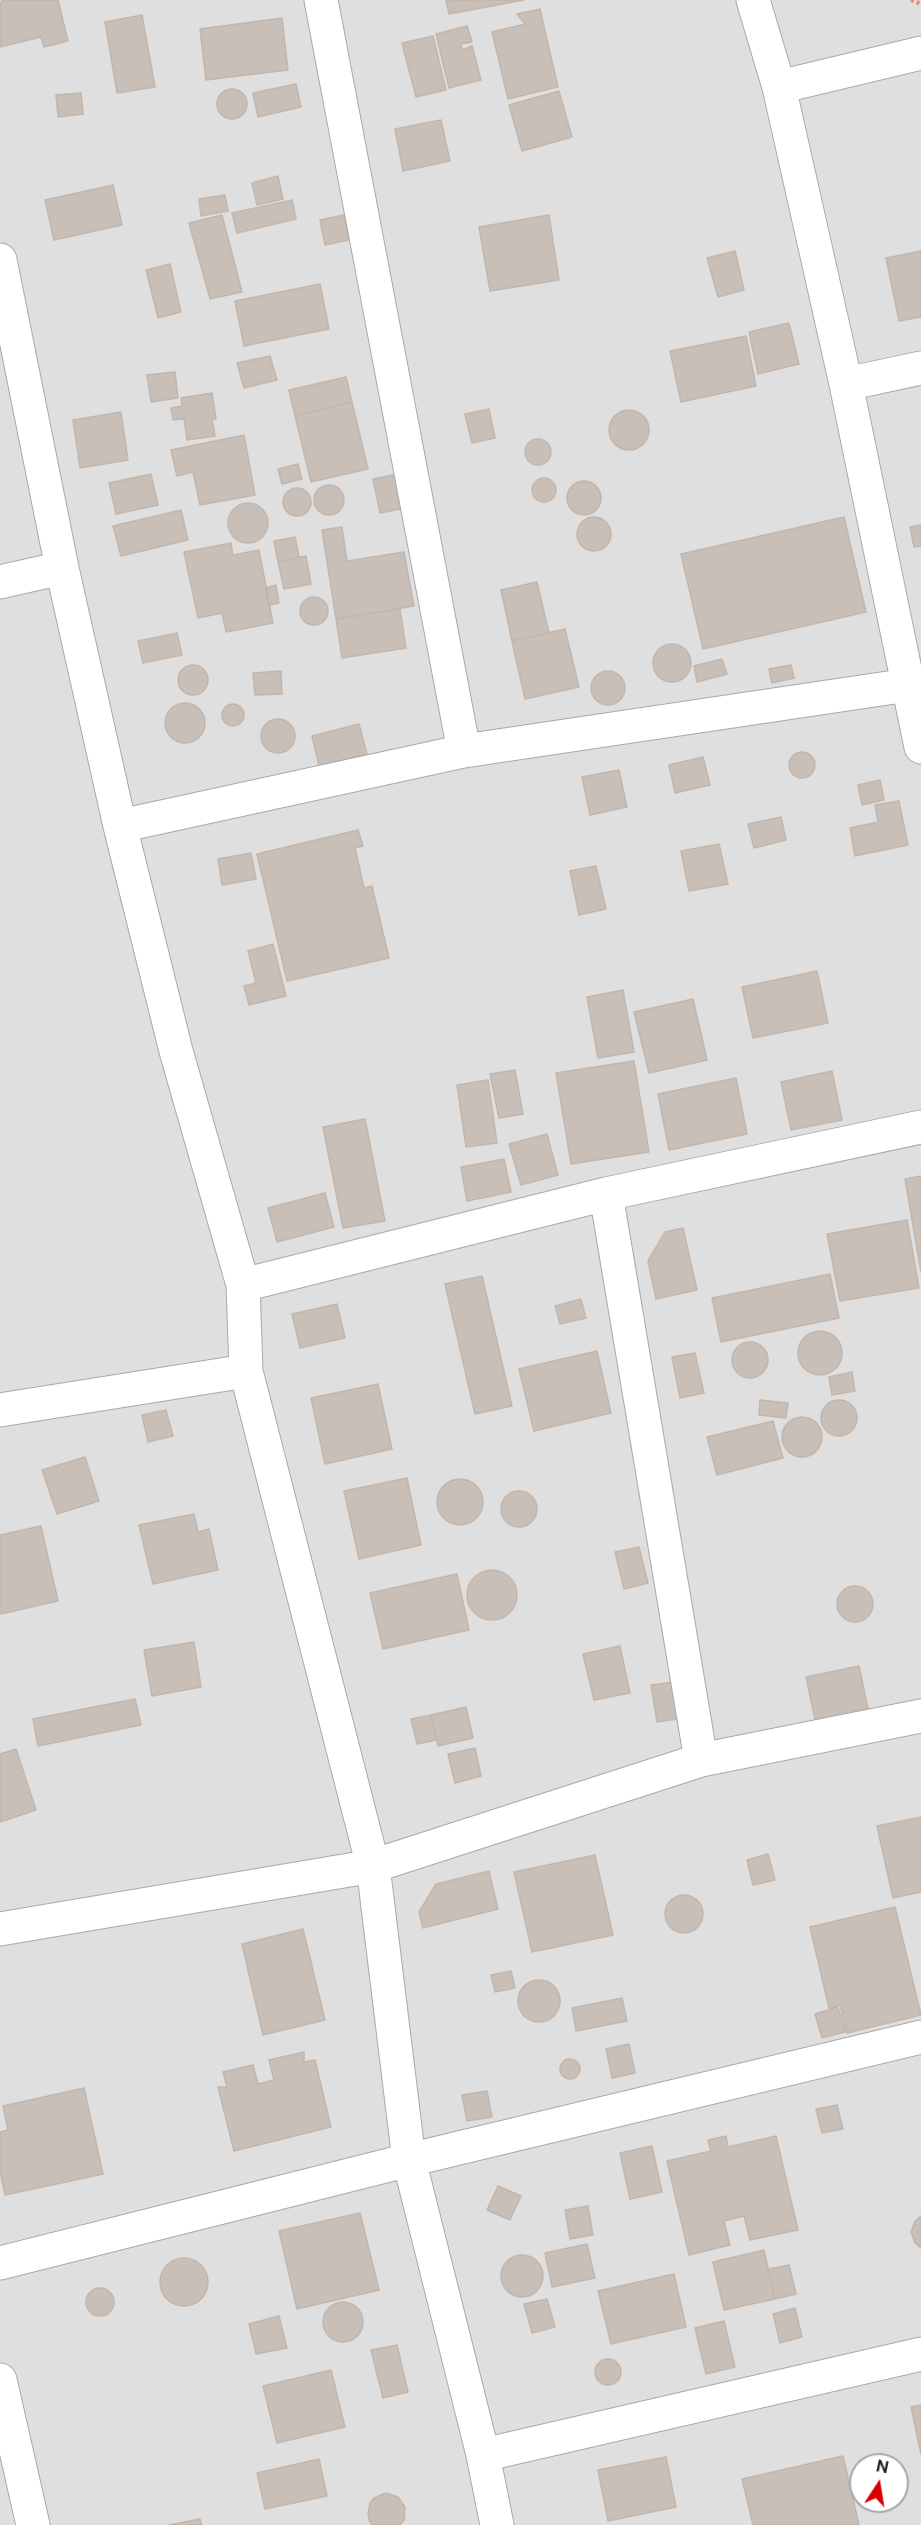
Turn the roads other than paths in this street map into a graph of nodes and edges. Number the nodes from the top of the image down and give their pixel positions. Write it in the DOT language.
graph roads {
  1 [pos="321,0"];
  2 [pos="753,0"];
  3 [pos="921,53"];
  4 [pos="778,87"];
  5 [pos="2,276"];
  6 [pos="921,368"];
  7 [pos="846,384"];
  8 [pos="62,568"];
  9 [pos="0,582"];
  10 [pos="908,686"];
  11 [pos="921,747"];
  12 [pos="464,751"];
  13 [pos="120,826"];
  14 [pos="921,1127"];
  15 [pos="606,1194"];
  16 [pos="243,1285"];
  17 [pos="246,1371"];
  18 [pos="0,1410"];
  19 [pos="921,1716"];
  20 [pos="701,1760"];
  21 [pos="372,1866"];
  22 [pos="0,1929"];
  23 [pos="921,2037"];
  24 [pos="409,2160"];
  25 [pos="0,2263"];
  26 [pos="921,2354"];
  27 [pos="0,2380"];
  28 [pos="483,2455"];
  29 [pos="33,2525"];
  30 [pos="497,2525"];
  1 -- 12 [label="street"];
  2 -- 4 [label="street"];
  3 -- 4 [label="street"];
  4 -- 7 [label="street"];
  5 -- 8 [label="street"];
  6 -- 7 [label="street"];
  7 -- 10 [label="street"];
  8 -- 9 [label="street"];
  8 -- 13 [label="street"];
  10 -- 11 [label="street"];
  10 -- 12 [label="street"];
  12 -- 13 [label="street"];
  13 -- 16 [label="street"];
  14 -- 15 [label="street"];
  15 -- 16 [label="street"];
  15 -- 20 [label="street"];
  16 -- 17 [label="street"];
  17 -- 18 [label="street"];
  17 -- 21 [label="street"];
  19 -- 20 [label="street"];
  20 -- 21 [label="street"];
  21 -- 22 [label="street"];
  21 -- 24 [label="street"];
  23 -- 24 [label="street"];
  24 -- 25 [label="street"];
  24 -- 28 [label="street"];
  26 -- 28 [label="street"];
  27 -- 29 [label="street"];
  28 -- 30 [label="street"];
}
